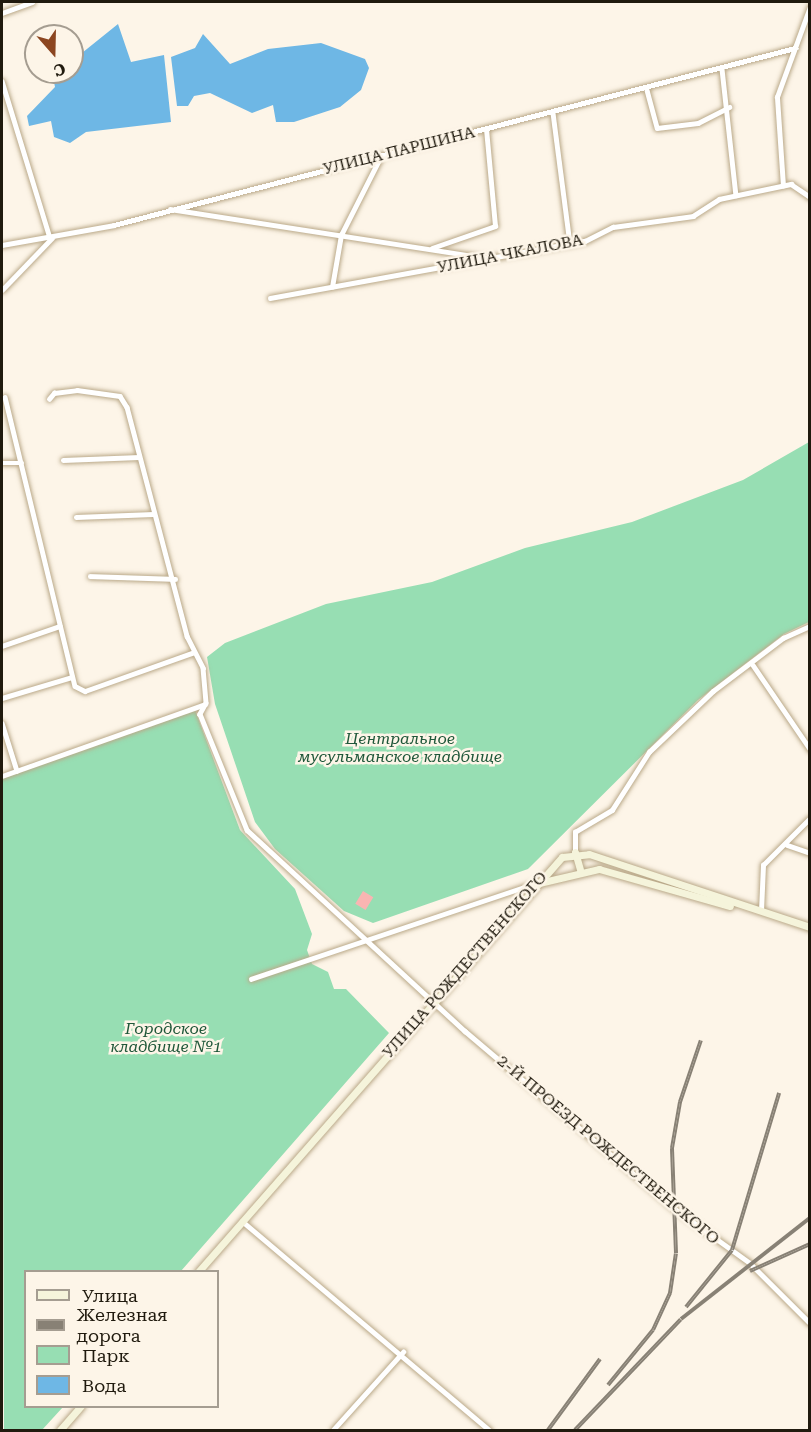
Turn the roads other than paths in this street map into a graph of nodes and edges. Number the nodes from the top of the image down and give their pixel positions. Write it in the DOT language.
graph roads {
  1 [pos="32,2"];
  2 [pos="810,7"];
  3 [pos="2,12"];
  4 [pos="810,26"];
  5 [pos="803,28"];
  6 [pos="795,48"];
  7 [pos="722,69"];
  8 [pos="2,81"];
  9 [pos="647,90"];
  10 [pos="729,107"];
  11 [pos="553,113"];
  12 [pos="486,129"];
  13 [pos="380,158"];
  14 [pos="783,186"];
  15 [pos="736,195"];
  16 [pos="810,196"];
  17 [pos="168,209"];
  18 [pos="341,235"];
  19 [pos="51,238"];
  20 [pos="570,244"];
  21 [pos="2,245"];
  22 [pos="430,249"];
  23 [pos="491,259"];
  24 [pos="332,287"];
  25 [pos="2,290"];
  26 [pos="270,298"];
  27 [pos="5,397"];
  28 [pos="49,399"];
  29 [pos="139,457"];
  30 [pos="63,460"];
  31 [pos="2,463"];
  32 [pos="22,463"];
  33 [pos="153,514"];
  34 [pos="76,517"];
  35 [pos="90,576"];
  36 [pos="175,579"];
  37 [pos="60,626"];
  38 [pos="810,626"];
  39 [pos="2,646"];
  40 [pos="192,653"];
  41 [pos="753,665"];
  42 [pos="72,677"];
  43 [pos="2,698"];
  44 [pos="206,703"];
  45 [pos="2,723"];
  46 [pos="810,749"];
  47 [pos="17,771"];
  48 [pos="2,776"];
  49 [pos="810,818"];
  50 [pos="787,845"];
  51 [pos="575,852"];
  52 [pos="810,853"];
  53 [pos="589,854"];
  54 [pos="584,869"];
  55 [pos="537,883"];
  56 [pos="762,912"];
  57 [pos="788,921"];
  58 [pos="810,927"];
  59 [pos="366,940"];
  60 [pos="251,979"];
  61 [pos="433,1001"];
  62 [pos="242,1221"];
  63 [pos="200,1270"];
  64 [pos="810,1323"];
  65 [pos="403,1352"];
  66 [pos="80,1408"];
  67 [pos="60,1431"];
  68 [pos="333,1431"];
  69 [pos="489,1431"];
  1 -- 3 [label="street"];
  2 -- 5 [label="street"];
  4 -- 5 [label="street"];
  5 -- 6 [label="street"];
  6 -- 7 [label="street, УЛИЦА ПАРШИНА"];
  6 -- 14 [label="street"];
  7 -- 9 [label="street, УЛИЦА ПАРШИНА"];
  7 -- 10 [label="street"];
  8 -- 19 [label="street"];
  9 -- 10 [label="street"];
  9 -- 11 [label="street, УЛИЦА ПАРШИНА"];
  10 -- 15 [label="street"];
  11 -- 12 [label="street, УЛИЦА ПАРШИНА"];
  11 -- 20 [label="street"];
  12 -- 13 [label="street, УЛИЦА ПАРШИНА"];
  12 -- 22 [label="street"];
  13 -- 17 [label="street, УЛИЦА ПАРШИНА"];
  13 -- 18 [label="street"];
  14 -- 15 [label="street, УЛИЦА ЧКАЛОВА"];
  14 -- 16 [label="street"];
  15 -- 20 [label="street, УЛИЦА ЧКАЛОВА"];
  17 -- 18 [label="street"];
  17 -- 19 [label="street, УЛИЦА ПАРШИНА"];
  18 -- 22 [label="street"];
  18 -- 24 [label="street"];
  19 -- 21 [label="street, УЛИЦА ПАРШИНА"];
  19 -- 25 [label="street"];
  20 -- 23 [label="street, УЛИЦА ЧКАЛОВА"];
  22 -- 23 [label="street"];
  23 -- 24 [label="street, УЛИЦА ЧКАЛОВА"];
  24 -- 26 [label="street, УЛИЦА ЧКАЛОВА"];
  27 -- 32 [label="street"];
  28 -- 29 [label="street"];
  29 -- 30 [label="street"];
  29 -- 33 [label="street"];
  31 -- 32 [label="street"];
  32 -- 37 [label="street"];
  33 -- 34 [label="street"];
  33 -- 36 [label="street"];
  35 -- 36 [label="street"];
  36 -- 40 [label="street"];
  37 -- 39 [label="street"];
  37 -- 42 [label="street"];
  38 -- 41 [label="street"];
  40 -- 42 [label="street"];
  40 -- 44 [label="street"];
  41 -- 46 [label="street"];
  41 -- 51 [label="street"];
  42 -- 43 [label="street"];
  44 -- 47 [label="street"];
  44 -- 59 [label="street, 2-Й ПРОЕЗД РОЖДЕСТВЕНСКОГО"];
  45 -- 47 [label="street"];
  47 -- 48 [label="street"];
  49 -- 50 [label="street"];
  50 -- 52 [label="street"];
  50 -- 56 [label="street"];
  51 -- 53 [label="main road"];
  51 -- 54 [label="main road"];
  51 -- 55 [label="main road, УЛИЦА РОЖДЕСТВЕНСКОГО"];
  53 -- 54 [label="main road"];
  53 -- 56 [label="main road"];
  54 -- 55 [label="main road"];
  54 -- 57 [label="main road"];
  55 -- 59 [label="street"];
  55 -- 61 [label="main road, УЛИЦА РОЖДЕСТВЕНСКОГО"];
  56 -- 57 [label="main road"];
  57 -- 58 [label="main road"];
  59 -- 60 [label="street"];
  59 -- 61 [label="street, 2-Й ПРОЕЗД РОЖДЕСТВЕНСКОГО"];
  61 -- 62 [label="main road, УЛИЦА РОЖДЕСТВЕНСКОГО"];
  61 -- 64 [label="street, 2-Й ПРОЕЗД РОЖДЕСТВЕНСКОГО"];
  62 -- 63 [label="main road, УЛИЦА РОЖДЕСТВЕНСКОГО"];
  62 -- 65 [label="street"];
  65 -- 68 [label="street"];
  65 -- 69 [label="street"];
  66 -- 67 [label="main road"];
}
